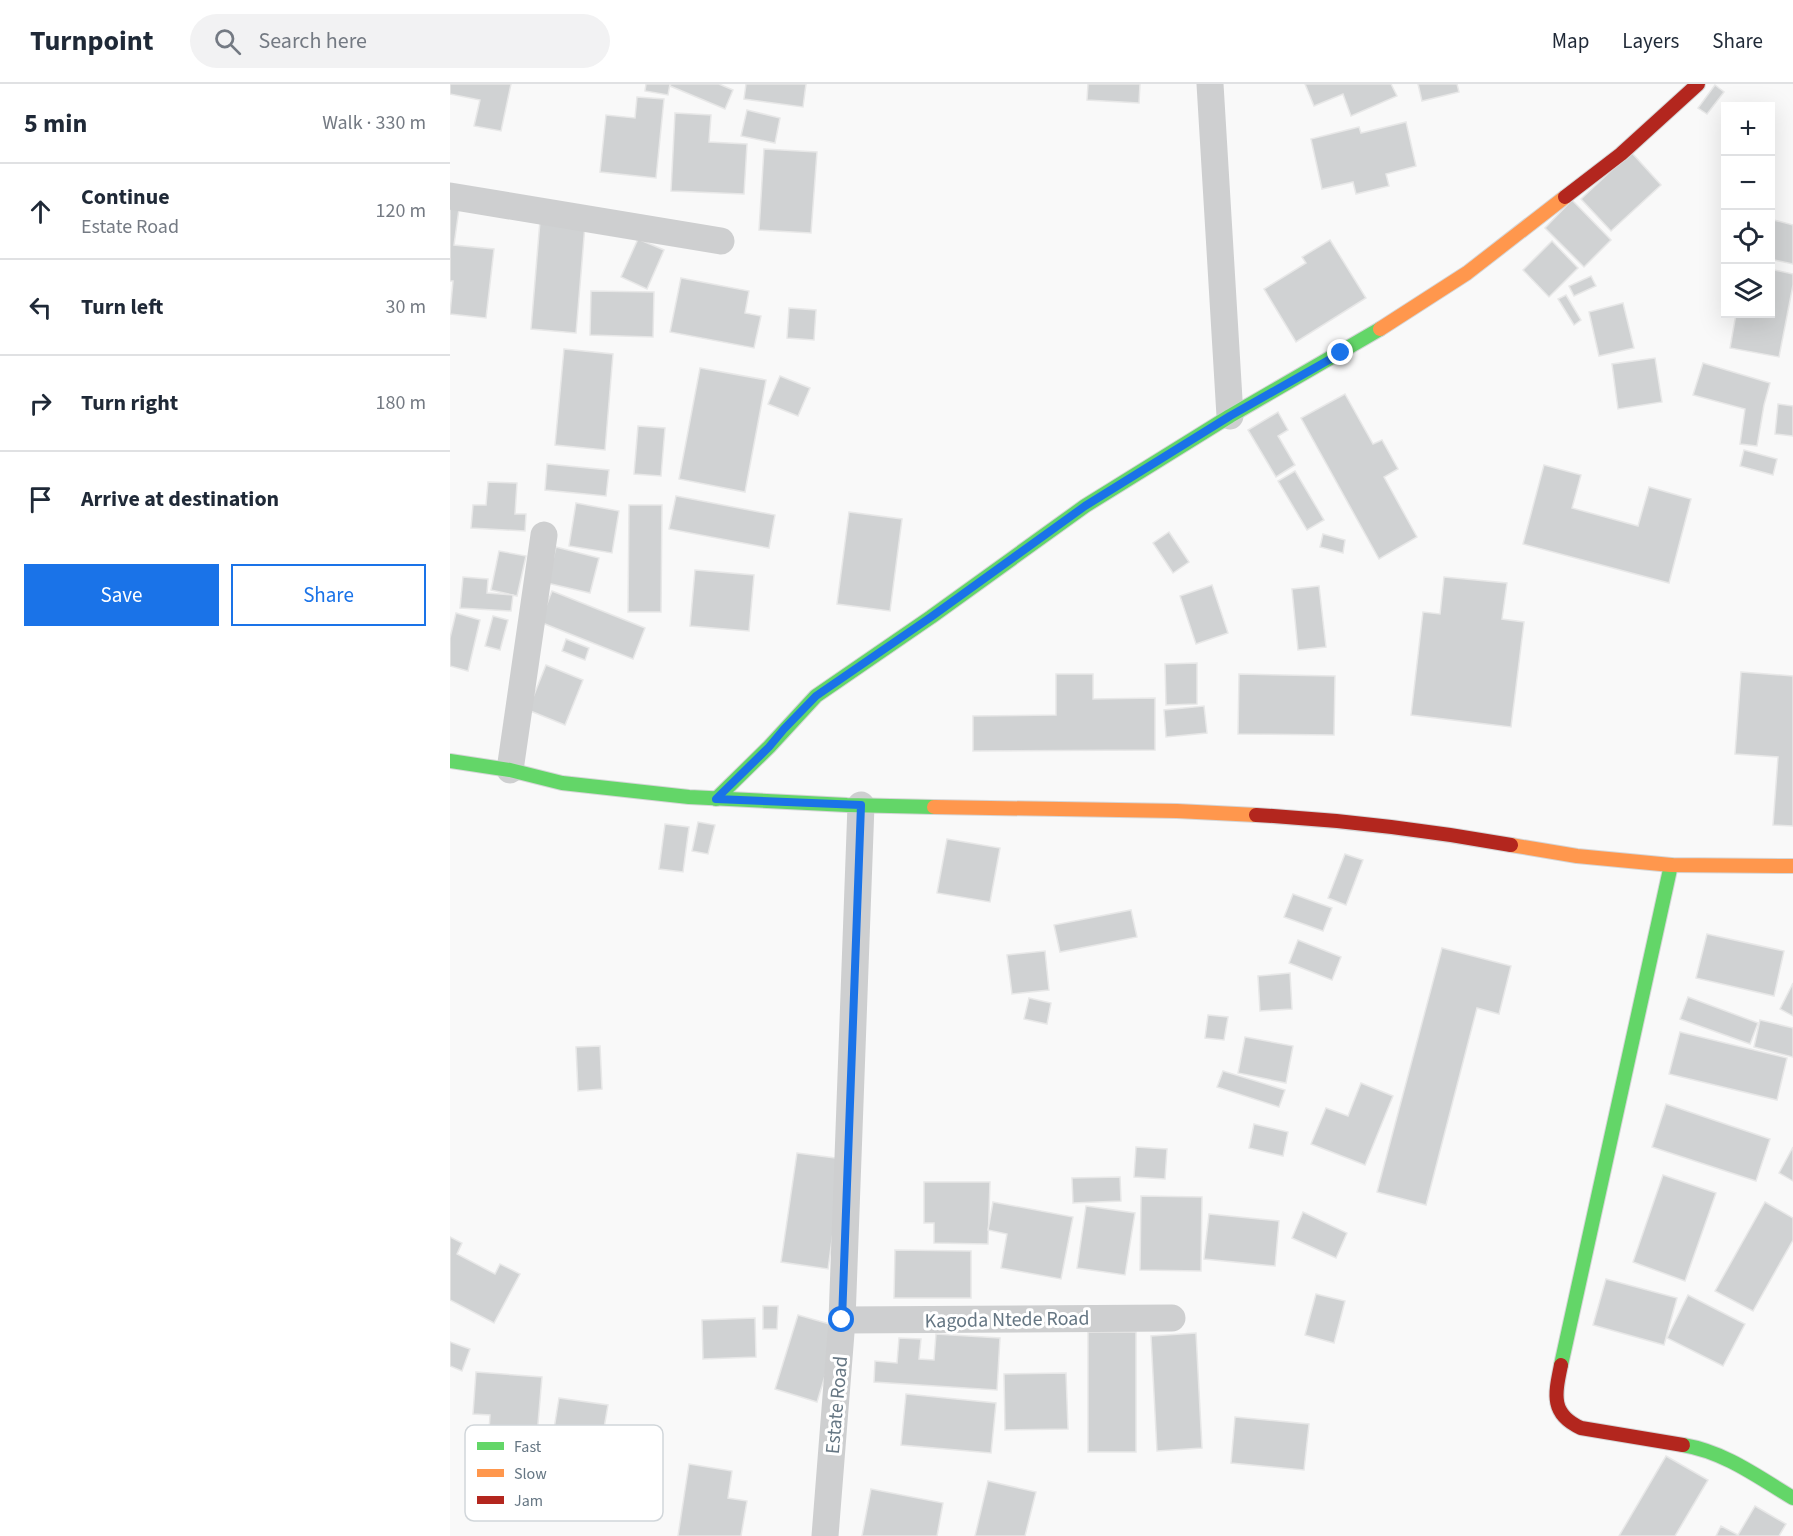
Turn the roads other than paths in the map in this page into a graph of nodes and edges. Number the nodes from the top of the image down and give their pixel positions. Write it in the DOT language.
graph roads {
  1 [pos="1210,84"];
  2 [pos="1698,84"];
  3 [pos="450,196"];
  4 [pos="720,241"];
  5 [pos="1230,416"];
  6 [pos="544,535"];
  7 [pos="450,761"];
  8 [pos="510,770"];
  9 [pos="716,799"];
  10 [pos="861,805"];
  11 [pos="1671,865"];
  12 [pos="1793,866"];
  13 [pos="1172,1318"];
  14 [pos="842,1320"];
  15 [pos="1793,1498"];
  16 [pos="825,1536"];
  1 -- 5 [label="street"];
  2 -- 5 [label="street"];
  3 -- 4 [label="street"];
  5 -- 9 [label="street"];
  6 -- 8 [label="street"];
  7 -- 8 [label="street"];
  8 -- 9 [label="street"];
  9 -- 10 [label="street"];
  10 -- 11 [label="street"];
  10 -- 14 [label="street, Estate Road"];
  11 -- 12 [label="street"];
  11 -- 15 [label="street"];
  13 -- 14 [label="street, Kagoda Ntede Road"];
  14 -- 16 [label="street, Estate Road"];
}
